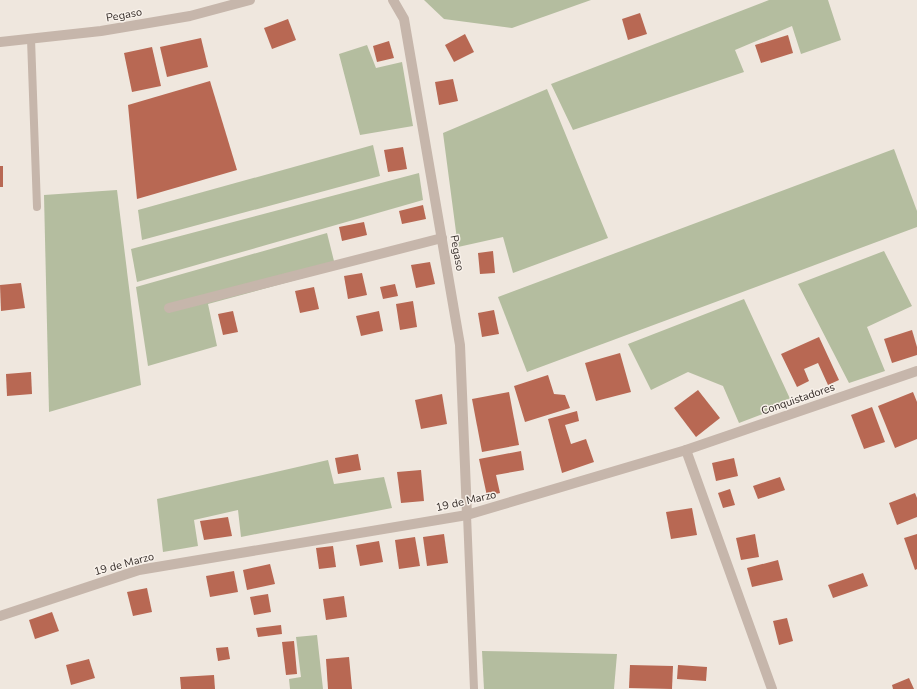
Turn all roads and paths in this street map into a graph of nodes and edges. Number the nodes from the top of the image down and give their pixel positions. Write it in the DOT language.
graph roads {
  1 [pos="250,0"];
  2 [pos="393,0"];
  3 [pos="31,39"];
  4 [pos="0,42"];
  5 [pos="37,207"];
  6 [pos="442,238"];
  7 [pos="169,308"];
  8 [pos="917,371"];
  9 [pos="686,450"];
  10 [pos="467,515"];
  11 [pos="0,616"];
  12 [pos="474,689"];
  13 [pos="772,689"];
  1 -- 3 [label="street, Pegaso"];
  2 -- 6 [label="street, Pegaso"];
  3 -- 4 [label="street, Pegaso"];
  3 -- 5 [label="lane"];
  6 -- 7 [label="street"];
  6 -- 10 [label="street, Pegaso"];
  8 -- 9 [label="street, Conquistadores"];
  9 -- 10 [label="street, 19 de Marzo"];
  9 -- 13 [label="street"];
  10 -- 11 [label="street, 19 de Marzo"];
  10 -- 12 [label="lane"];
}
